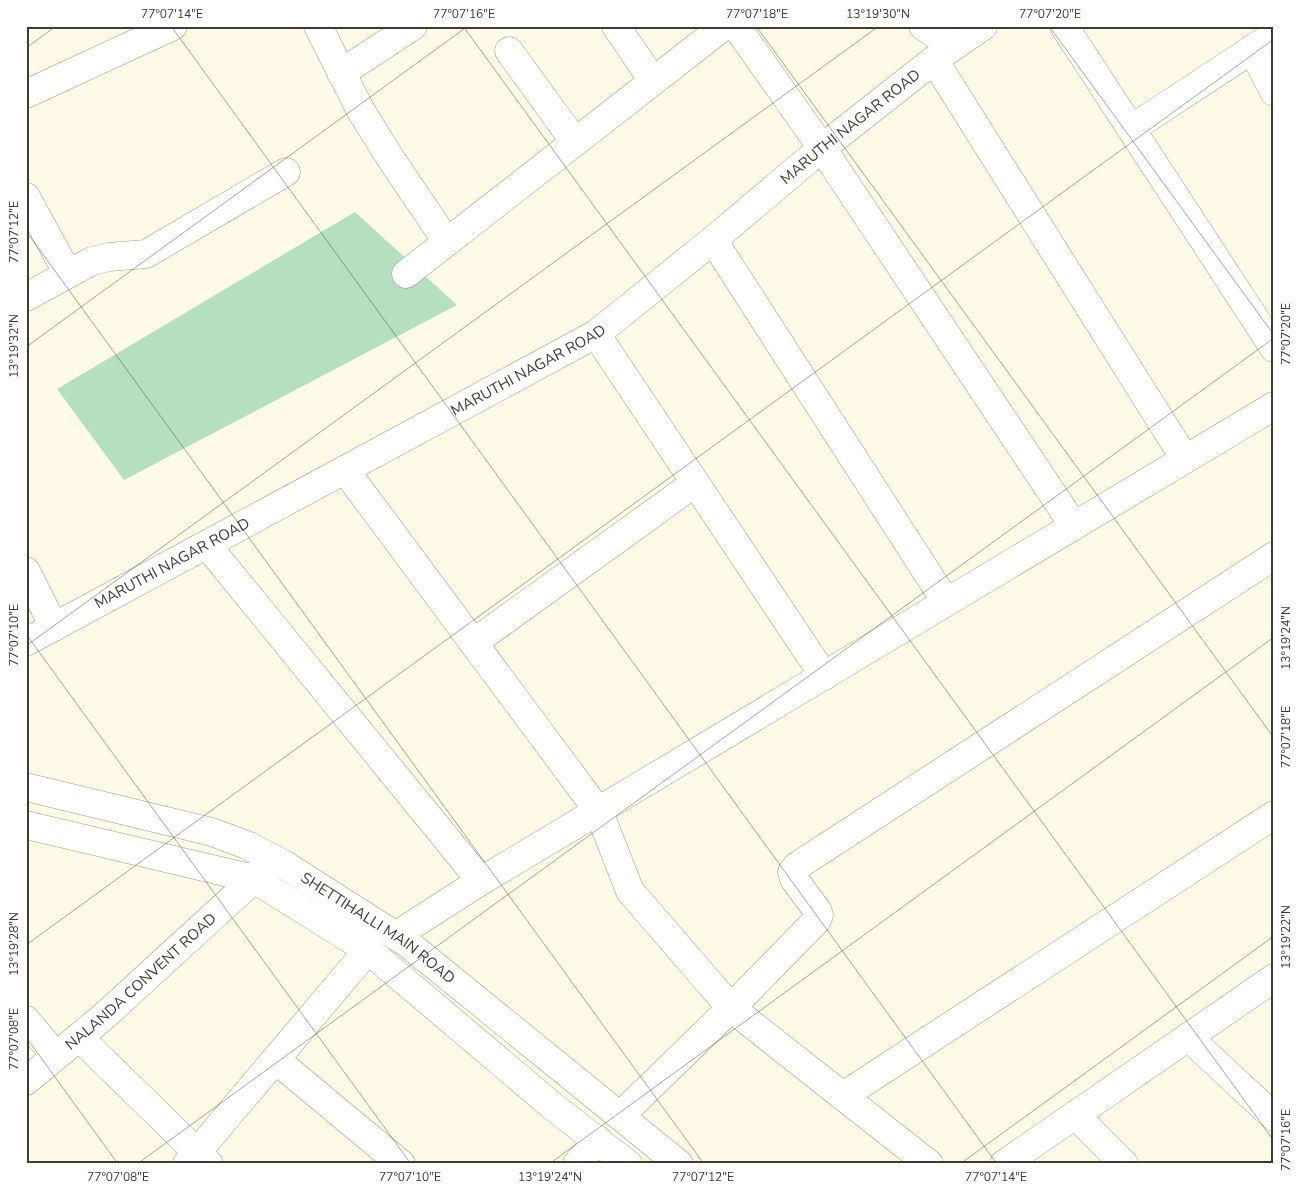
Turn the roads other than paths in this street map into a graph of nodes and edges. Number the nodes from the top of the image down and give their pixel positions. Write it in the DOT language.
graph roads {
  1 [pos="173,26"];
  2 [pos="318,26"];
  3 [pos="413,26"];
  4 [pos="616,26"];
  5 [pos="724,26"];
  6 [pos="736,26"];
  7 [pos="924,26"];
  8 [pos="983,26"];
  9 [pos="1064,26"];
  10 [pos="1263,42"];
  11 [pos="509,51"];
  12 [pos="944,53"];
  13 [pos="341,73"];
  14 [pos="653,81"];
  15 [pos="1274,92"];
  16 [pos="26,94"];
  17 [pos="1132,130"];
  18 [pos="574,142"];
  19 [pos="822,148"];
  20 [pos="286,172"];
  21 [pos="26,196"];
  22 [pos="713,240"];
  23 [pos="448,242"];
  24 [pos="68,274"];
  25 [pos="406,274"];
  26 [pos="26,297"];
  27 [pos="596,334"];
  28 [pos="1274,348"];
  29 [pos="1274,406"];
  30 [pos="1185,459"];
  31 [pos="345,470"];
  32 [pos="695,483"];
  33 [pos="1074,526"];
  34 [pos="207,545"];
  35 [pos="1274,556"];
  36 [pos="26,571"];
  37 [pos="946,602"];
  38 [pos="54,627"];
  39 [pos="26,642"];
  40 [pos="473,643"];
  41 [pos="824,676"];
  42 [pos="26,787"];
  43 [pos="599,812"];
  44 [pos="1274,815"];
  45 [pos="26,825"];
  46 [pos="270,857"];
  47 [pos="254,879"];
  48 [pos="481,881"];
  49 [pos="395,936"];
  50 [pos="368,950"];
  51 [pos="1274,978"];
  52 [pos="731,1008"];
  53 [pos="26,1020"];
  54 [pos="79,1037"];
  55 [pos="1188,1037"];
  56 [pos="56,1056"];
  57 [pos="276,1060"];
  58 [pos="26,1081"];
  59 [pos="843,1096"];
  60 [pos="1075,1115"];
  61 [pos="620,1116"];
  62 [pos="1274,1117"];
  63 [pos="598,1140"];
  64 [pos="198,1160"];
  65 [pos="401,1164"];
  66 [pos="577,1164"];
  67 [pos="628,1164"];
  68 [pos="679,1164"];
  69 [pos="929,1164"];
  70 [pos="1004,1164"];
  71 [pos="1124,1164"];
  1 -- 16 [label="street"];
  2 -- 13 [label="street"];
  3 -- 13 [label="street"];
  4 -- 14 [label="street"];
  5 -- 14 [label="street"];
  6 -- 19 [label="street"];
  7 -- 12 [label="street"];
  8 -- 12 [label="street, MARUTHI NAGAR ROAD"];
  9 -- 17 [label="street"];
  10 -- 15 [label="street"];
  10 -- 17 [label="street"];
  11 -- 18 [label="street"];
  12 -- 19 [label="street, MARUTHI NAGAR ROAD"];
  12 -- 30 [label="street"];
  13 -- 23 [label="street"];
  14 -- 18 [label="street"];
  17 -- 28 [label="street"];
  18 -- 23 [label="street"];
  19 -- 22 [label="street, MARUTHI NAGAR ROAD"];
  19 -- 33 [label="street"];
  20 -- 24 [label="street"];
  21 -- 24 [label="street"];
  22 -- 27 [label="street, MARUTHI NAGAR ROAD"];
  22 -- 37 [label="street"];
  23 -- 25 [label="street"];
  24 -- 26 [label="street"];
  27 -- 31 [label="street, MARUTHI NAGAR ROAD"];
  27 -- 32 [label="street"];
  29 -- 30 [label="street"];
  30 -- 33 [label="street"];
  31 -- 34 [label="street, MARUTHI NAGAR ROAD"];
  31 -- 40 [label="street"];
  32 -- 40 [label="street"];
  32 -- 41 [label="street"];
  33 -- 37 [label="street"];
  34 -- 38 [label="street, MARUTHI NAGAR ROAD"];
  34 -- 48 [label="street"];
  35 -- 52 [label="street"];
  36 -- 38 [label="street"];
  37 -- 41 [label="street"];
  38 -- 39 [label="street, MARUTHI NAGAR ROAD"];
  40 -- 43 [label="street"];
  41 -- 43 [label="street"];
  42 -- 46 [label="street, SHETTIHALLI MAIN ROAD"];
  43 -- 48 [label="street"];
  43 -- 52 [label="street"];
  44 -- 59 [label="street"];
  45 -- 47 [label="street, SHETTIHALLI MAIN ROAD"];
  46 -- 47 [label="street, NALANDA CONVENT ROAD"];
  46 -- 49 [label="street, SHETTIHALLI MAIN ROAD"];
  47 -- 50 [label="street, SHETTIHALLI MAIN ROAD"];
  47 -- 54 [label="street, NALANDA CONVENT ROAD"];
  48 -- 49 [label="street"];
  49 -- 61 [label="street, SHETTIHALLI MAIN ROAD"];
  50 -- 57 [label="street"];
  50 -- 63 [label="street, SHETTIHALLI MAIN ROAD"];
  51 -- 55 [label="street"];
  52 -- 59 [label="street"];
  52 -- 61 [label="street"];
  53 -- 56 [label="street"];
  54 -- 56 [label="street, NALANDA CONVENT ROAD"];
  54 -- 64 [label="street"];
  55 -- 60 [label="street"];
  55 -- 62 [label="street"];
  56 -- 58 [label="street, NALANDA CONVENT ROAD"];
  57 -- 64 [label="street"];
  57 -- 65 [label="street"];
  59 -- 69 [label="street"];
  60 -- 70 [label="street"];
  60 -- 71 [label="street"];
  61 -- 68 [label="street, SHETTIHALLI MAIN ROAD"];
  63 -- 66 [label="street"];
  63 -- 67 [label="street, SHETTIHALLI MAIN ROAD"];
}
